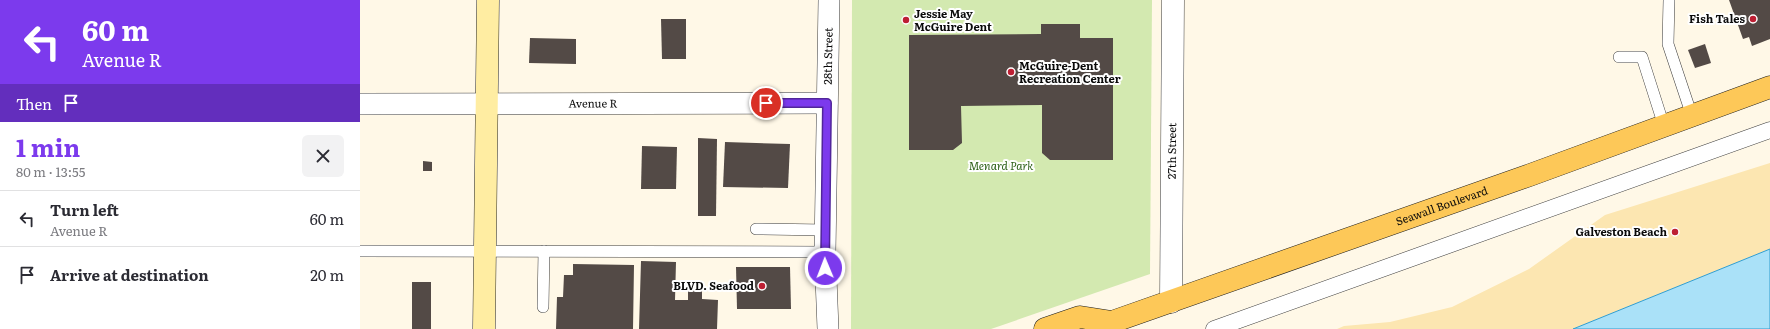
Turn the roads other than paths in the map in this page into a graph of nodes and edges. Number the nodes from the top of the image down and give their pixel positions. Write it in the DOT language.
graph roads {
  1 [pos="488,0"];
  2 [pos="829,0"];
  3 [pos="1173,0"];
  4 [pos="1669,0"];
  5 [pos="1619,57"];
  6 [pos="1770,87"];
  7 [pos="827,103"];
  8 [pos="360,104"];
  9 [pos="486,104"];
  10 [pos="1692,116"];
  11 [pos="1664,126"];
  12 [pos="1770,130"];
  13 [pos="756,229"];
  14 [pos="825,230"];
  15 [pos="360,251"];
  16 [pos="485,251"];
  17 [pos="544,251"];
  18 [pos="825,252"];
  19 [pos="1171,302"];
  20 [pos="543,307"];
  21 [pos="1109,325"];
  22 [pos="484,329"];
  23 [pos="828,329"];
  24 [pos="1045,329"];
  25 [pos="1214,329"];
  1 -- 9 [label="main road"];
  2 -- 7 [label="street, 28th Street"];
  3 -- 19 [label="street, 27th Street"];
  4 -- 10 [label="lane"];
  5 -- 11 [label="lane"];
  6 -- 10 [label="main road, Seawall Boulevard"];
  7 -- 9 [label="street, Avenue R"];
  7 -- 14 [label="street, 28th Street"];
  8 -- 9 [label="street, Avenue R"];
  9 -- 16 [label="main road"];
  10 -- 11 [label="main road, Seawall Boulevard"];
  11 -- 19 [label="main road, Seawall Boulevard"];
  12 -- 25 [label="street"];
  13 -- 14 [label="lane"];
  14 -- 18 [label="street, 28th Street"];
  15 -- 16 [label="lane"];
  16 -- 17 [label="lane"];
  16 -- 22 [label="main road"];
  17 -- 18 [label="lane"];
  17 -- 20 [label="lane"];
  18 -- 23 [label="street, 28th Street"];
  19 -- 21 [label="main road, Seawall Boulevard"];
  21 -- 24 [label="main road, Seawall Boulevard"];
}
